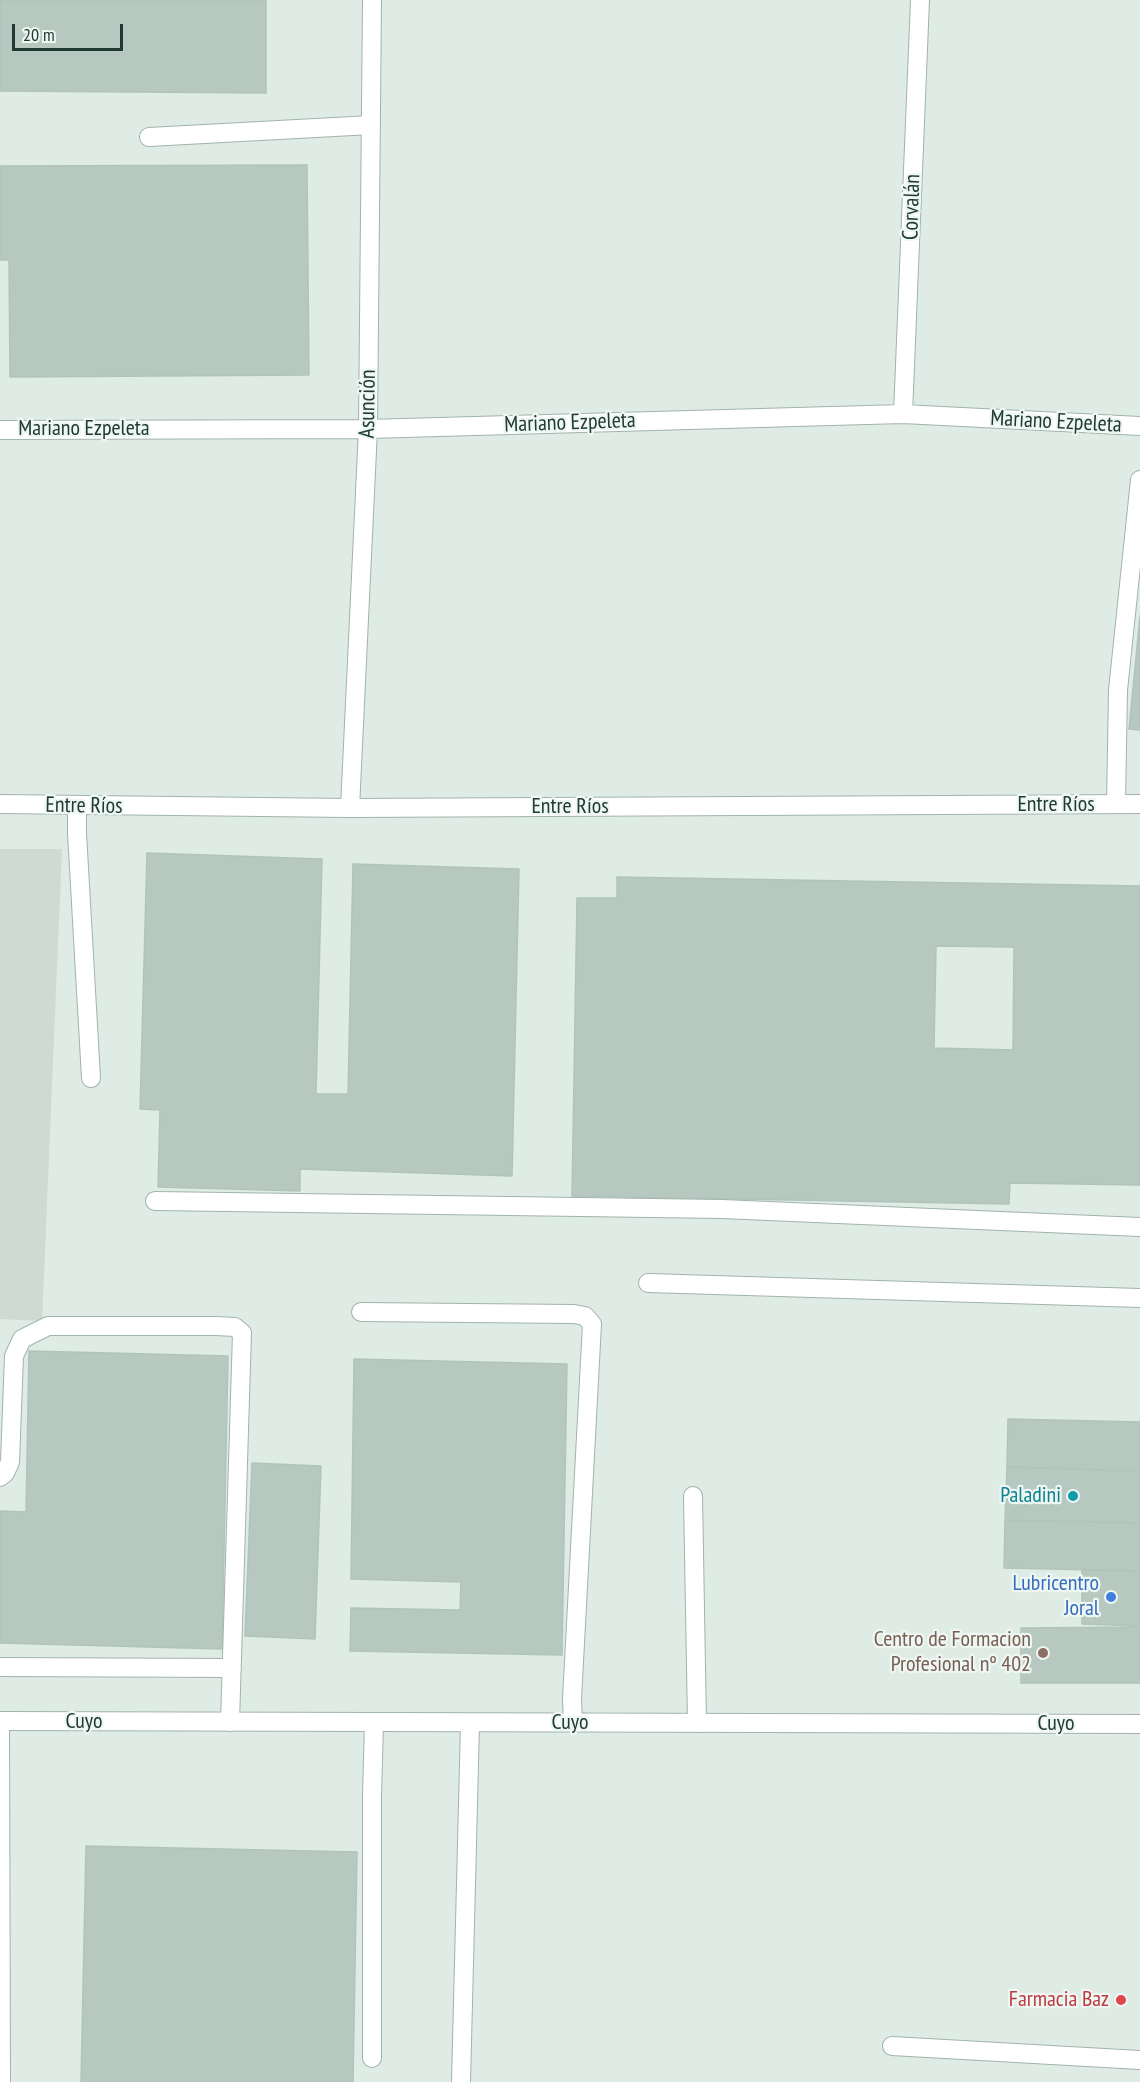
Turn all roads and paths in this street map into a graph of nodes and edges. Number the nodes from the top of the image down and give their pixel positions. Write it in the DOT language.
graph roads {
  1 [pos="372,0"];
  2 [pos="920,0"];
  3 [pos="371,125"];
  4 [pos="148,137"];
  5 [pos="903,414"];
  6 [pos="1140,426"];
  7 [pos="368,429"];
  8 [pos="0,430"];
  9 [pos="1140,480"];
  10 [pos="0,804"];
  11 [pos="1116,804"];
  12 [pos="1140,804"];
  13 [pos="77,806"];
  14 [pos="350,808"];
  15 [pos="91,1078"];
  16 [pos="155,1201"];
  17 [pos="1140,1227"];
  18 [pos="648,1283"];
  19 [pos="1140,1298"];
  20 [pos="361,1312"];
  21 [pos="0,1477"];
  22 [pos="693,1496"];
  23 [pos="0,1667"];
  24 [pos="232,1668"];
  25 [pos="0,1721"];
  26 [pos="230,1722"];
  27 [pos="374,1723"];
  28 [pos="573,1723"];
  29 [pos="697,1723"];
  30 [pos="470,1724"];
  31 [pos="1140,1724"];
  32 [pos="892,2046"];
  33 [pos="372,2058"];
  34 [pos="1140,2060"];
  35 [pos="1,2082"];
  36 [pos="461,2082"];
  1 -- 3 [label="street, Asunción"];
  2 -- 5 [label="street, Corvalán"];
  3 -- 4 [label="street"];
  3 -- 7 [label="street, Asunción"];
  5 -- 6 [label="street, Mariano Ezpeleta"];
  5 -- 7 [label="street, Mariano Ezpeleta"];
  7 -- 8 [label="street, Mariano Ezpeleta"];
  7 -- 14 [label="street, Asunción"];
  9 -- 11 [label="street"];
  10 -- 13 [label="street, Entre Ríos"];
  11 -- 12 [label="street, Entre Ríos"];
  11 -- 14 [label="street, Entre Ríos"];
  13 -- 14 [label="street, Entre Ríos"];
  13 -- 15 [label="street"];
  16 -- 17 [label="street"];
  18 -- 19 [label="street"];
  20 -- 28 [label="street"];
  21 -- 24 [label="street"];
  22 -- 29 [label="street"];
  23 -- 24 [label="street"];
  24 -- 26 [label="street"];
  25 -- 26 [label="street, Cuyo"];
  25 -- 35 [label="street"];
  26 -- 27 [label="street, Cuyo"];
  27 -- 30 [label="street, Cuyo"];
  27 -- 33 [label="street"];
  28 -- 29 [label="street, Cuyo"];
  28 -- 30 [label="street, Cuyo"];
  29 -- 31 [label="street, Cuyo"];
  30 -- 36 [label="street"];
  32 -- 34 [label="street"];
}
